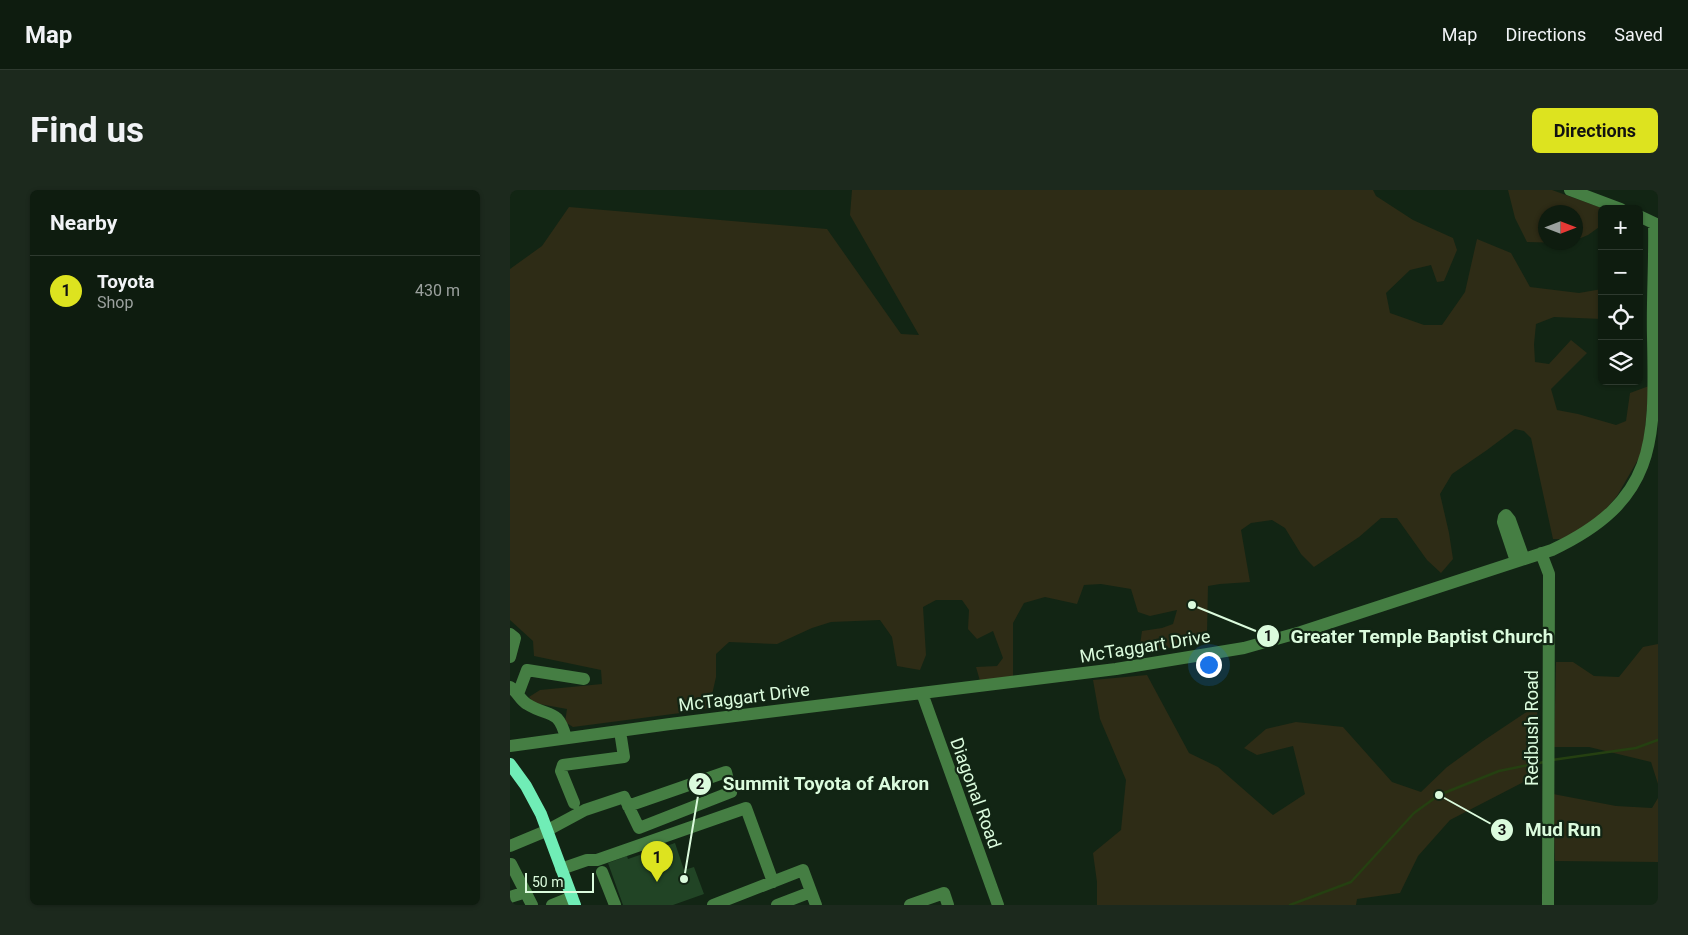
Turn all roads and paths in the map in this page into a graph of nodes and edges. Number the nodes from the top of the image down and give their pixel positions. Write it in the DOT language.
graph roads {
  1 [pos="1570,190"];
  2 [pos="1609,205"];
  3 [pos="1643,218"];
  4 [pos="1656,224"];
  5 [pos="1541,554"];
  6 [pos="510,634"];
  7 [pos="510,657"];
  8 [pos="584,679"];
  9 [pos="514,691"];
  10 [pos="922,693"];
  11 [pos="620,731"];
  12 [pos="566,738"];
  13 [pos="510,746"];
  14 [pos="510,764"];
  15 [pos="574,804"];
  16 [pos="628,806"];
  17 [pos="546,831"];
  18 [pos="510,846"];
  19 [pos="510,863"];
  20 [pos="562,869"];
  21 [pos="602,872"];
  22 [pos="773,882"];
  23 [pos="526,892"];
  24 [pos="811,892"];
  25 [pos="510,897"];
  26 [pos="573,901"];
  27 [pos="532,905"];
  28 [pos="552,905"];
  29 [pos="615,905"];
  30 [pos="713,905"];
  31 [pos="777,905"];
  32 [pos="816,905"];
  33 [pos="910,905"];
  34 [pos="948,905"];
  35 [pos="998,905"];
  36 [pos="1548,905"];
  1 -- 2 [label="street"];
  3 -- 4 [label="street"];
  4 -- 5 [label="street, McTaggart Drive"];
  5 -- 10 [label="street, McTaggart Drive"];
  5 -- 36 [label="street, Redbush Road"];
  6 -- 7 [label="street"];
  8 -- 9 [label="street"];
  9 -- 12 [label="street"];
  10 -- 11 [label="street, McTaggart Drive"];
  10 -- 35 [label="street, Diagonal Road"];
  11 -- 12 [label="street, McTaggart Drive"];
  11 -- 15 [label="street"];
  12 -- 13 [label="street, McTaggart Drive"];
  14 -- 17 [label="main road"];
  16 -- 16 [label="street"];
  16 -- 17 [label="street"];
  17 -- 18 [label="street"];
  17 -- 20 [label="main road"];
  19 -- 23 [label="street"];
  20 -- 22 [label="street"];
  20 -- 26 [label="main road"];
  21 -- 29 [label="street"];
  22 -- 24 [label="street"];
  22 -- 30 [label="street"];
  23 -- 25 [label="street"];
  23 -- 27 [label="street"];
  24 -- 31 [label="street"];
  24 -- 32 [label="street"];
  26 -- 28 [label="street"];
  33 -- 34 [label="street"];
}
